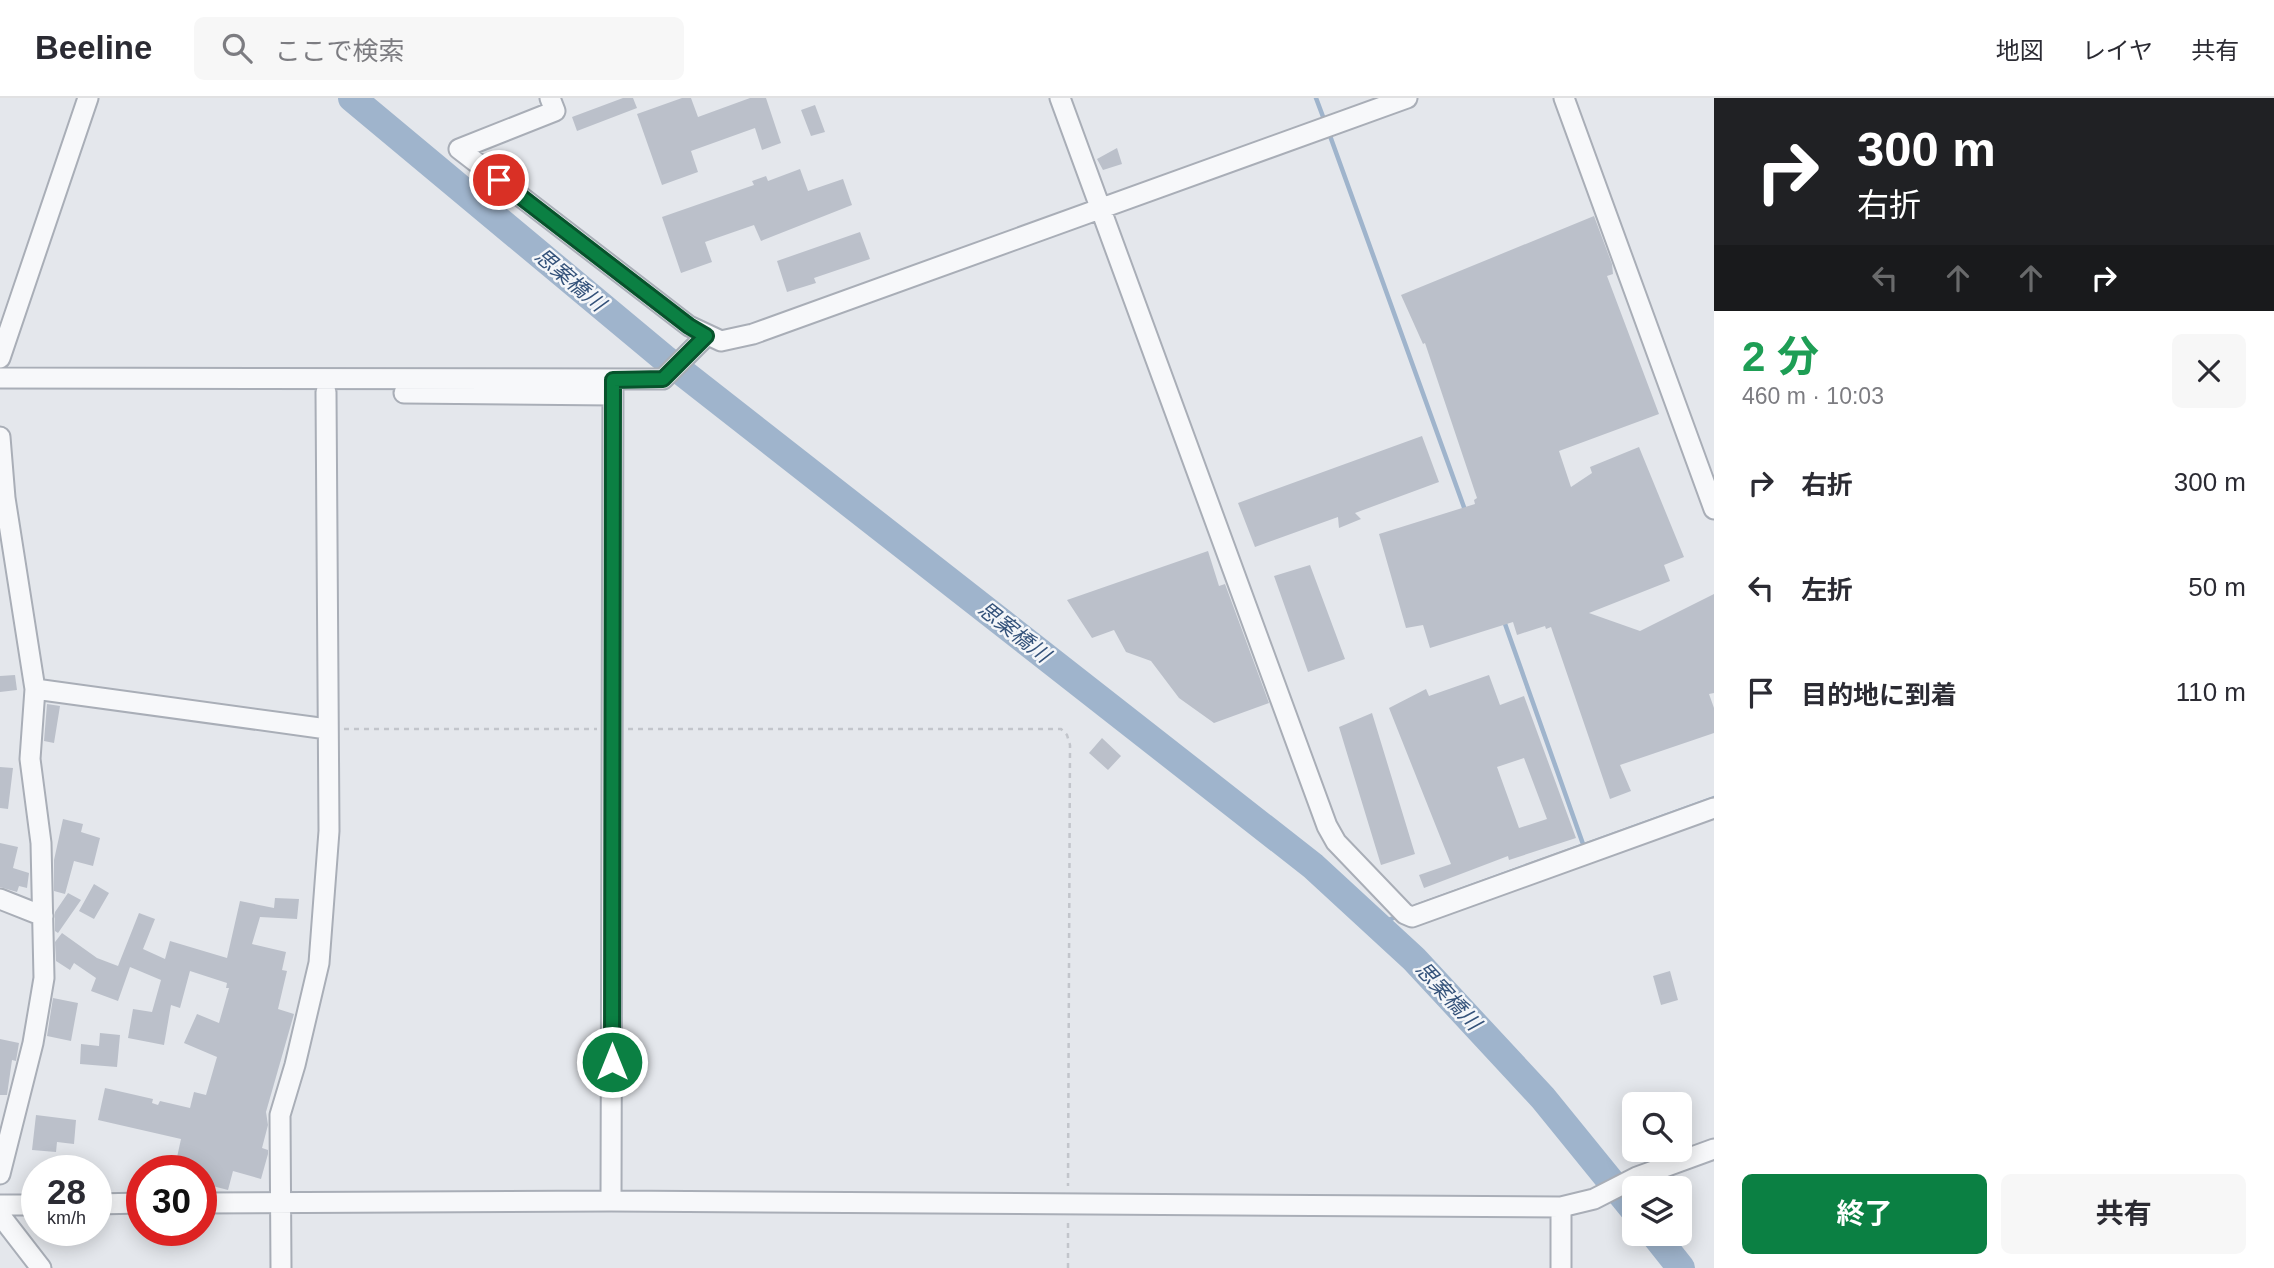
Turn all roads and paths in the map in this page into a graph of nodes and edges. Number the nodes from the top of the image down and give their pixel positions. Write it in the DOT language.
graph roads {
  1 [pos="88,98"];
  2 [pos="550,98"];
  3 [pos="1059,98"];
  4 [pos="1407,98"];
  5 [pos="1564,98"];
  6 [pos="1098,209"];
  7 [pos="702,341"];
  8 [pos="0,358"];
  9 [pos="0,378"];
  10 [pos="613,387"];
  11 [pos="0,390"];
  12 [pos="326,392"];
  13 [pos="0,437"];
  14 [pos="1714,509"];
  15 [pos="35,689"];
  16 [pos="327,729"];
  17 [pos="612,729"];
  18 [pos="1714,808"];
  19 [pos="0,899"];
  20 [pos="43,916"];
  21 [pos="1714,1149"];
  22 [pos="0,1174"];
  23 [pos="611,1201"];
  24 [pos="282,1202"];
  25 [pos="217,1203"];
  26 [pos="0,1205"];
  27 [pos="21,1205"];
  28 [pos="1068,1205"];
  29 [pos="1561,1207"];
  30 [pos="0,1215"];
  31 [pos="41,1268"];
  32 [pos="281,1268"];
  33 [pos="1068,1268"];
  34 [pos="1561,1268"];
  1 -- 8 [label="street"];
  2 -- 7 [label="street"];
  3 -- 6 [label="street"];
  4 -- 6 [label="street"];
  5 -- 14 [label="street"];
  6 -- 7 [label="street"];
  6 -- 18 [label="street"];
  7 -- 10 [label="street"];
  9 -- 10 [label="street"];
  10 -- 12 [label="street"];
  10 -- 17 [label="street"];
  11 -- 12 [label="street"];
  12 -- 16 [label="street"];
  13 -- 15 [label="street"];
  15 -- 16 [label="street"];
  15 -- 20 [label="street"];
  16 -- 17 [label="path"];
  16 -- 24 [label="street"];
  17 -- 23 [label="street"];
  17 -- 28 [label="path"];
  19 -- 20 [label="street"];
  20 -- 22 [label="street"];
  21 -- 29 [label="street"];
  23 -- 24 [label="street"];
  23 -- 28 [label="street"];
  24 -- 25 [label="street"];
  24 -- 32 [label="street"];
  26 -- 27 [label="street"];
  28 -- 29 [label="street"];
  28 -- 33 [label="path"];
  29 -- 34 [label="street"];
  30 -- 31 [label="street"];
}
